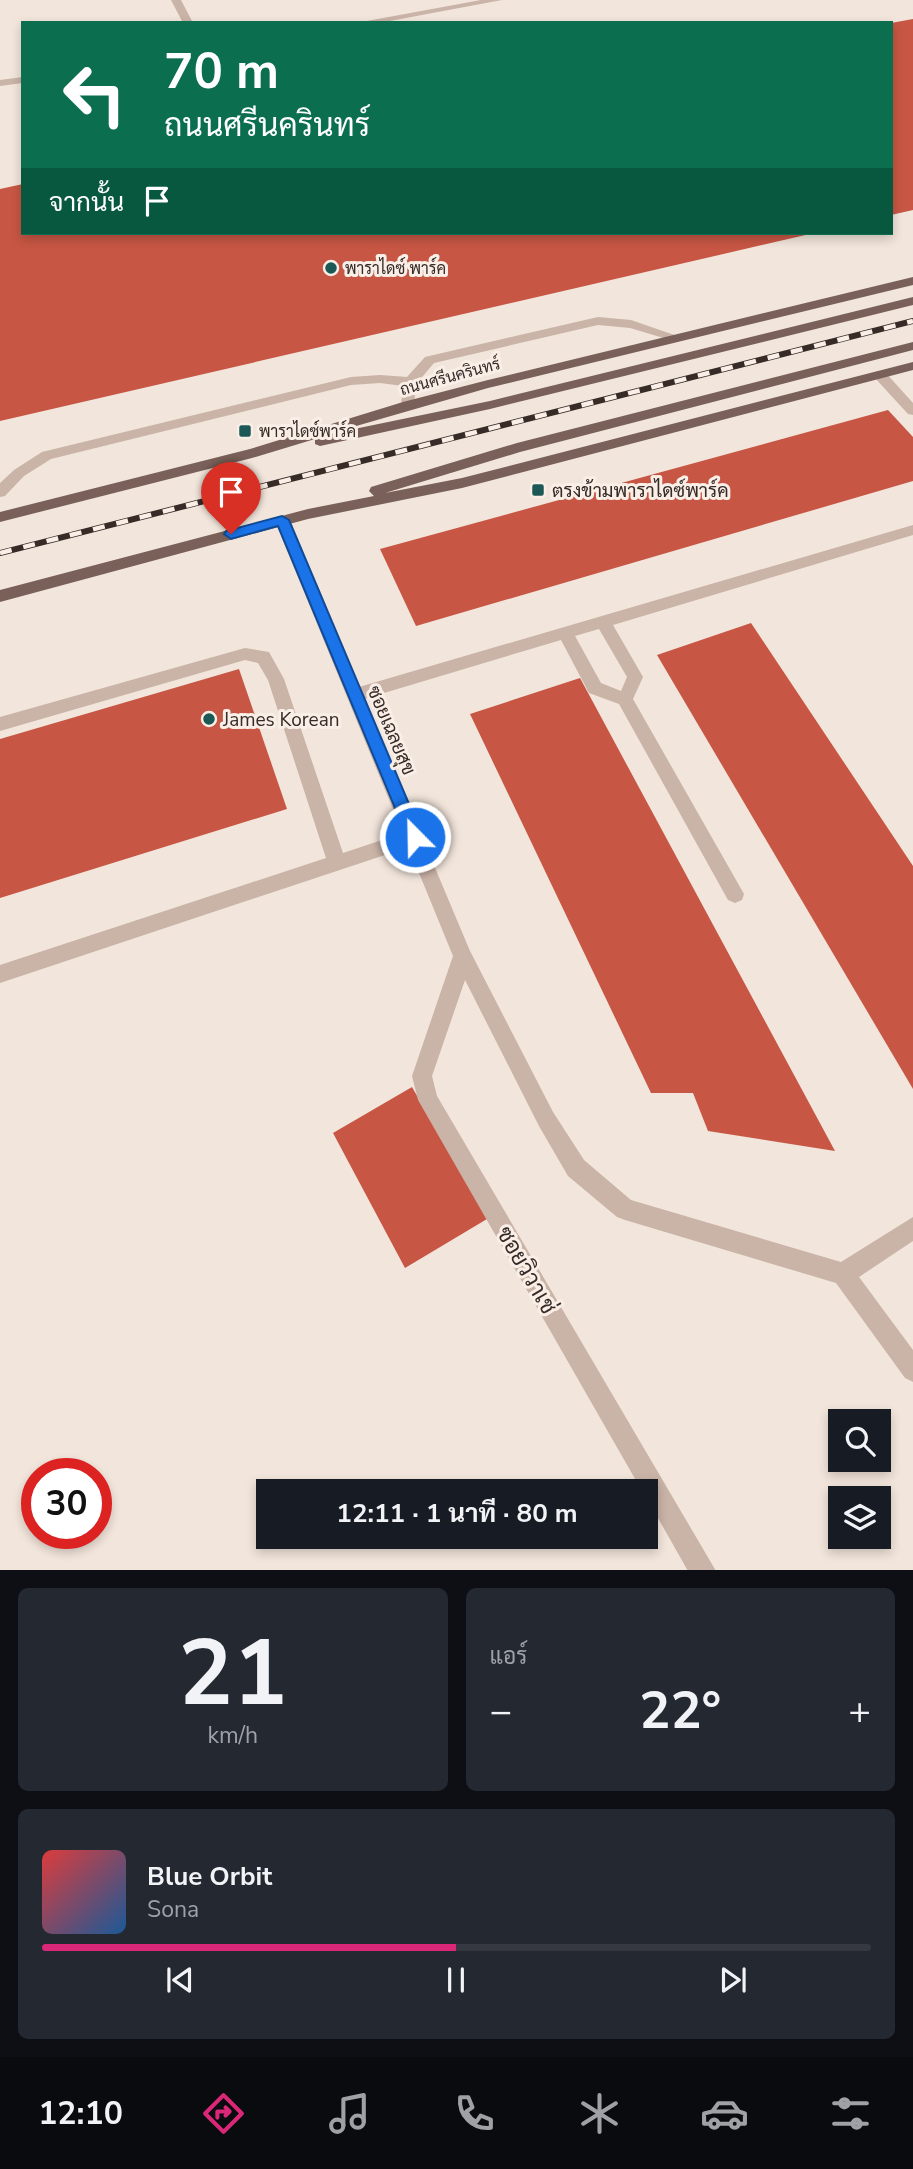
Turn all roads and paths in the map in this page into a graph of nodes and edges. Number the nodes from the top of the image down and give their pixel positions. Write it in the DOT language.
graph roads {
  1 [pos="176,0"];
  2 [pos="427,0"];
  3 [pos="496,0"];
  4 [pos="435,10"];
  5 [pos="187,21"];
  6 [pos="372,21"];
  7 [pos="21,80"];
  8 [pos="0,83"];
  9 [pos="913,281"];
  10 [pos="913,301"];
  11 [pos="677,338"];
  12 [pos="913,346"];
  13 [pos="913,366"];
  14 [pos="880,375"];
  15 [pos="410,382"];
  16 [pos="408,405"];
  17 [pos="913,411"];
  18 [pos="252,453"];
  19 [pos="0,492"];
  20 [pos="308,514"];
  21 [pos="0,517"];
  22 [pos="282,520"];
  23 [pos="913,530"];
  24 [pos="0,596"];
  25 [pos="603,621"];
  26 [pos="565,632"];
  27 [pos="354,695"];
  28 [pos="625,699"];
  29 [pos="0,724"];
  30 [pos="415,837"];
  31 [pos="337,863"];
  32 [pos="735,894"];
  33 [pos="463,956"];
  34 [pos="0,974"];
  35 [pos="913,1228"];
  36 [pos="843,1274"];
  37 [pos="913,1370"];
  38 [pos="703,1570"];
  1 -- 5 [label="street"];
  2 -- 4 [label="street"];
  3 -- 4 [label="street"];
  4 -- 6 [label="street"];
  7 -- 8 [label="street"];
  9 -- 11 [label="main road, ถนนศรีนครินทร์"];
  10 -- 18 [label="main road"];
  11 -- 15 [label="street"];
  11 -- 16 [label="main road, ถนนศรีนครินทร์"];
  12 -- 20 [label="main road"];
  13 -- 14 [label="main road"];
  14 -- 17 [label="street"];
  14 -- 20 [label="main road"];
  15 -- 16 [label="street"];
  15 -- 19 [label="street"];
  16 -- 18 [label="main road, ถนนศรีนครินทร์"];
  18 -- 21 [label="main road, ถนนศรีนครินทร์"];
  20 -- 22 [label="main road"];
  22 -- 24 [label="main road"];
  22 -- 27 [label="street, ซอยเฉลยสุข"];
  23 -- 25 [label="street"];
  25 -- 26 [label="street"];
  25 -- 28 [label="street"];
  26 -- 27 [label="street"];
  26 -- 28 [label="street"];
  27 -- 30 [label="street, ซอยเฉลยสุข"];
  28 -- 32 [label="street"];
  29 -- 31 [label="street"];
  30 -- 31 [label="street"];
  30 -- 33 [label="street, ซอยเฉลยสุข"];
  31 -- 34 [label="street"];
  33 -- 36 [label="street, ซอยเฉลยสุข"];
  33 -- 38 [label="street, ซอยวิวาเช่"];
  35 -- 36 [label="street"];
  36 -- 37 [label="street"];
}
